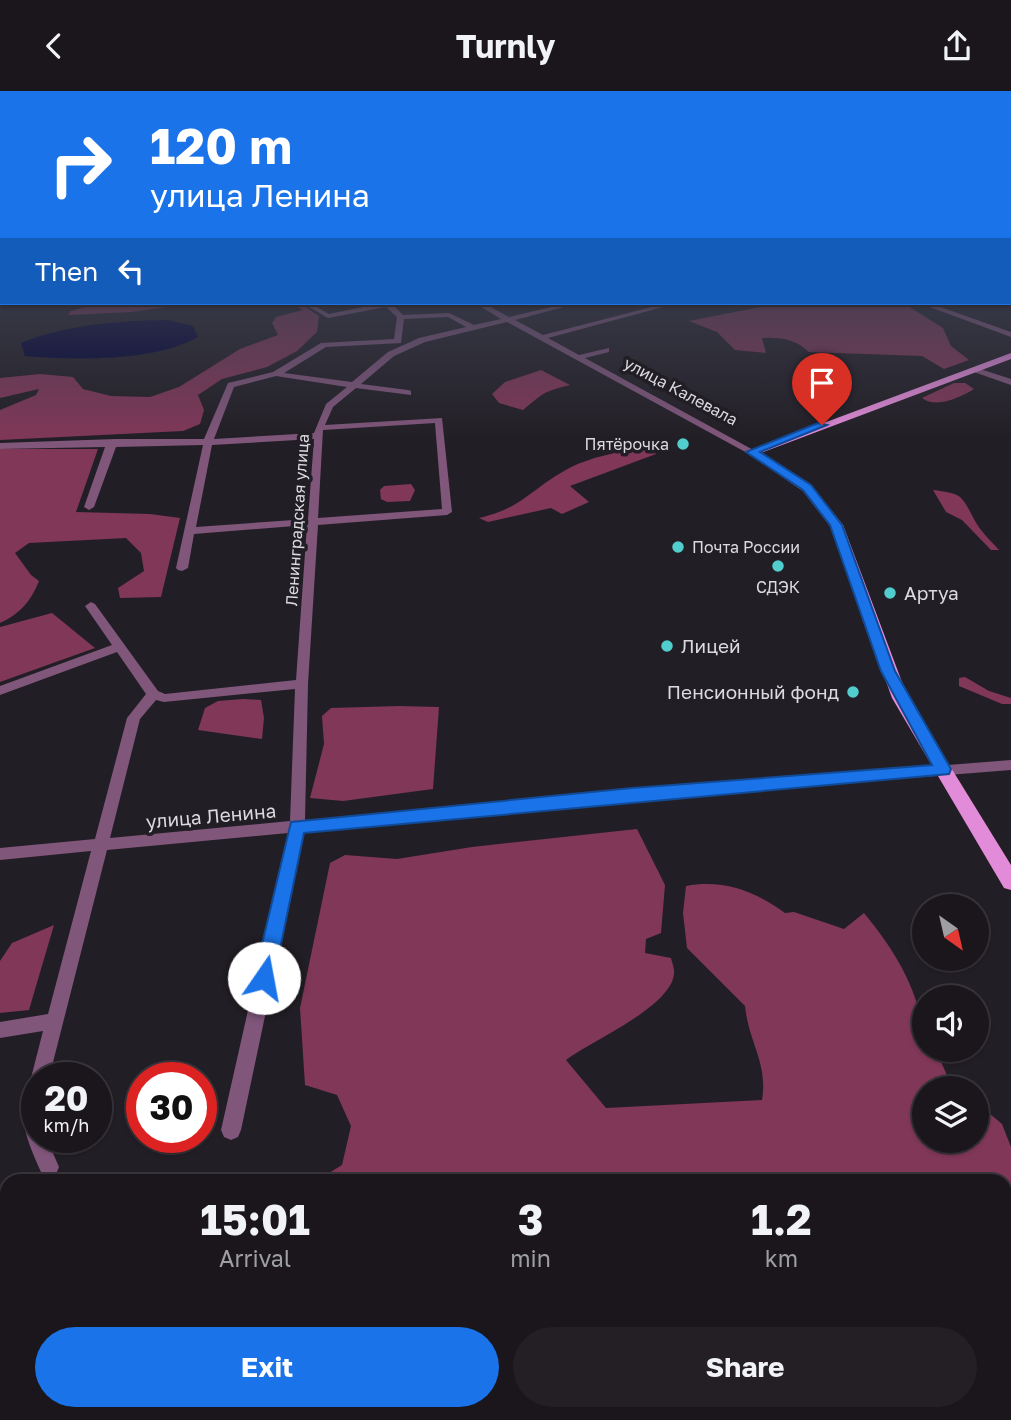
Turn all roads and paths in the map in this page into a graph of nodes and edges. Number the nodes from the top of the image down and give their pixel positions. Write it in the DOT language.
graph roads {
  1 [pos="425,316"];
  2 [pos="451,316"];
  3 [pos="502,316"];
  4 [pos="525,316"];
  5 [pos="621,316"];
  6 [pos="959,316"];
  7 [pos="401,317"];
  8 [pos="509,320"];
  9 [pos="475,329"];
  10 [pos="1011,335"];
  11 [pos="545,337"];
  12 [pos="422,340"];
  13 [pos="402,341"];
  14 [pos="606,350"];
  15 [pos="1011,356"];
  16 [pos="576,359"];
  17 [pos="974,369"];
  18 [pos="276,374"];
  19 [pos="1011,382"];
  20 [pos="352,384"];
  21 [pos="408,393"];
  22 [pos="317,432"];
  23 [pos="116,442"];
  24 [pos="209,442"];
  25 [pos="0,446"];
  26 [pos="752,452"];
  27 [pos="89,507"];
  28 [pos="312,523"];
  29 [pos="190,531"];
  30 [pos="182,568"];
  31 [pos="91,606"];
  32 [pos="121,646"];
  33 [pos="302,684"];
  34 [pos="0,691"];
  35 [pos="153,694"];
  36 [pos="1011,765"];
  37 [pos="943,769"];
  38 [pos="297,827"];
  39 [pos="101,845"];
  40 [pos="0,854"];
  41 [pos="1011,882"];
  42 [pos="55,1021"];
  43 [pos="0,1030"];
  44 [pos="44,1062"];
  45 [pos="231,1130"];
  46 [pos="42,1153"];
  47 [pos="49,1167"];
  1 -- 7 [label="street"];
  2 -- 9 [label="street"];
  3 -- 8 [label="street, улица Калевала"];
  4 -- 8 [label="street, Ленинградская улица"];
  5 -- 11 [label="street"];
  6 -- 10 [label="street"];
  7 -- 13 [label="street"];
  8 -- 9 [label="street, Ленинградская улица"];
  8 -- 11 [label="street, улица Калевала"];
  9 -- 12 [label="street, Ленинградская улица"];
  11 -- 16 [label="street, улица Калевала"];
  12 -- 13 [label="street"];
  12 -- 20 [label="street, Ленинградская улица"];
  13 -- 18 [label="street"];
  14 -- 16 [label="street"];
  15 -- 17 [label="main road"];
  16 -- 26 [label="street, улица Калевала"];
  17 -- 19 [label="street"];
  17 -- 26 [label="main road"];
  18 -- 20 [label="street"];
  18 -- 24 [label="street"];
  20 -- 21 [label="street"];
  20 -- 22 [label="street, Ленинградская улица"];
  22 -- 24 [label="street"];
  22 -- 28 [label="street, Ленинградская улица"];
  22 -- 28 [label="street"];
  23 -- 24 [label="street"];
  23 -- 25 [label="street"];
  23 -- 27 [label="street"];
  24 -- 29 [label="street"];
  26 -- 37 [label="main road, улица Калевала"];
  28 -- 29 [label="street"];
  28 -- 33 [label="street, Ленинградская улица"];
  29 -- 30 [label="street"];
  31 -- 32 [label="street"];
  32 -- 34 [label="street"];
  32 -- 35 [label="street"];
  33 -- 35 [label="street"];
  33 -- 38 [label="street, Ленинградская улица"];
  35 -- 39 [label="street"];
  36 -- 37 [label="street, улица Ленина"];
  37 -- 38 [label="street, улица Ленина"];
  37 -- 41 [label="main road, улица Калевала"];
  38 -- 39 [label="street, улица Ленина"];
  38 -- 45 [label="street, Ленинградская улица"];
  39 -- 40 [label="street, улица Ленина"];
  39 -- 42 [label="street"];
  42 -- 43 [label="street"];
  42 -- 44 [label="street"];
  46 -- 47 [label="street"];
}
